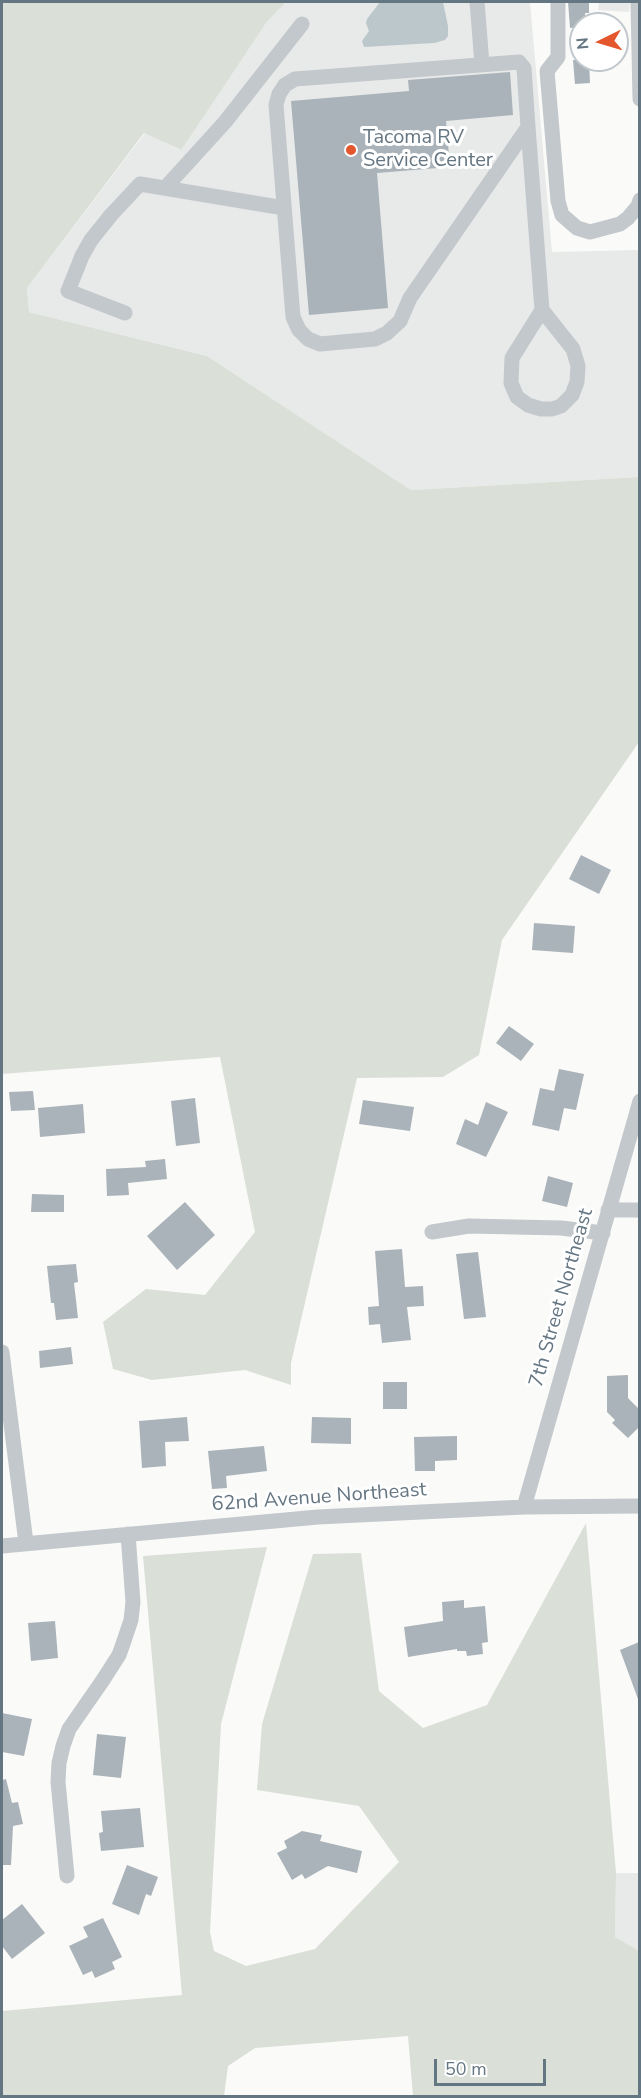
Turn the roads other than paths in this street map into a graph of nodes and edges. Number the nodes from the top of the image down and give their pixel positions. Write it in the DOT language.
graph roads {
  1 [pos="477,2"];
  2 [pos="558,2"];
  3 [pos="638,2"];
  4 [pos="302,24"];
  5 [pos="482,64"];
  6 [pos="639,99"];
  7 [pos="528,127"];
  8 [pos="165,188"];
  9 [pos="639,200"];
  10 [pos="284,208"];
  11 [pos="542,310"];
  12 [pos="125,313"];
  13 [pos="639,1101"];
  14 [pos="608,1210"];
  15 [pos="639,1210"];
  16 [pos="432,1232"];
  17 [pos="603,1233"];
  18 [pos="2,1352"];
  19 [pos="639,1506"];
  20 [pos="524,1507"];
  21 [pos="128,1534"];
  22 [pos="26,1543"];
  23 [pos="2,1546"];
  24 [pos="67,1876"];
  1 -- 5 [label="street"];
  2 -- 9 [label="street"];
  3 -- 6 [label="street"];
  4 -- 8 [label="street"];
  5 -- 7 [label="street"];
  5 -- 10 [label="street"];
  7 -- 10 [label="street"];
  7 -- 11 [label="street"];
  8 -- 10 [label="street"];
  8 -- 12 [label="street"];
  11 -- 11 [label="street"];
  13 -- 14 [label="street, 7th Street Northeast"];
  14 -- 15 [label="street"];
  14 -- 17 [label="street, 7th Street Northeast"];
  16 -- 17 [label="street"];
  17 -- 20 [label="street, 7th Street Northeast"];
  18 -- 22 [label="street"];
  19 -- 20 [label="street, 62nd Avenue Northeast"];
  20 -- 21 [label="street, 62nd Avenue Northeast"];
  21 -- 22 [label="street, 62nd Avenue Northeast"];
  21 -- 24 [label="street"];
  22 -- 23 [label="street, 62nd Avenue Northeast"];
}
